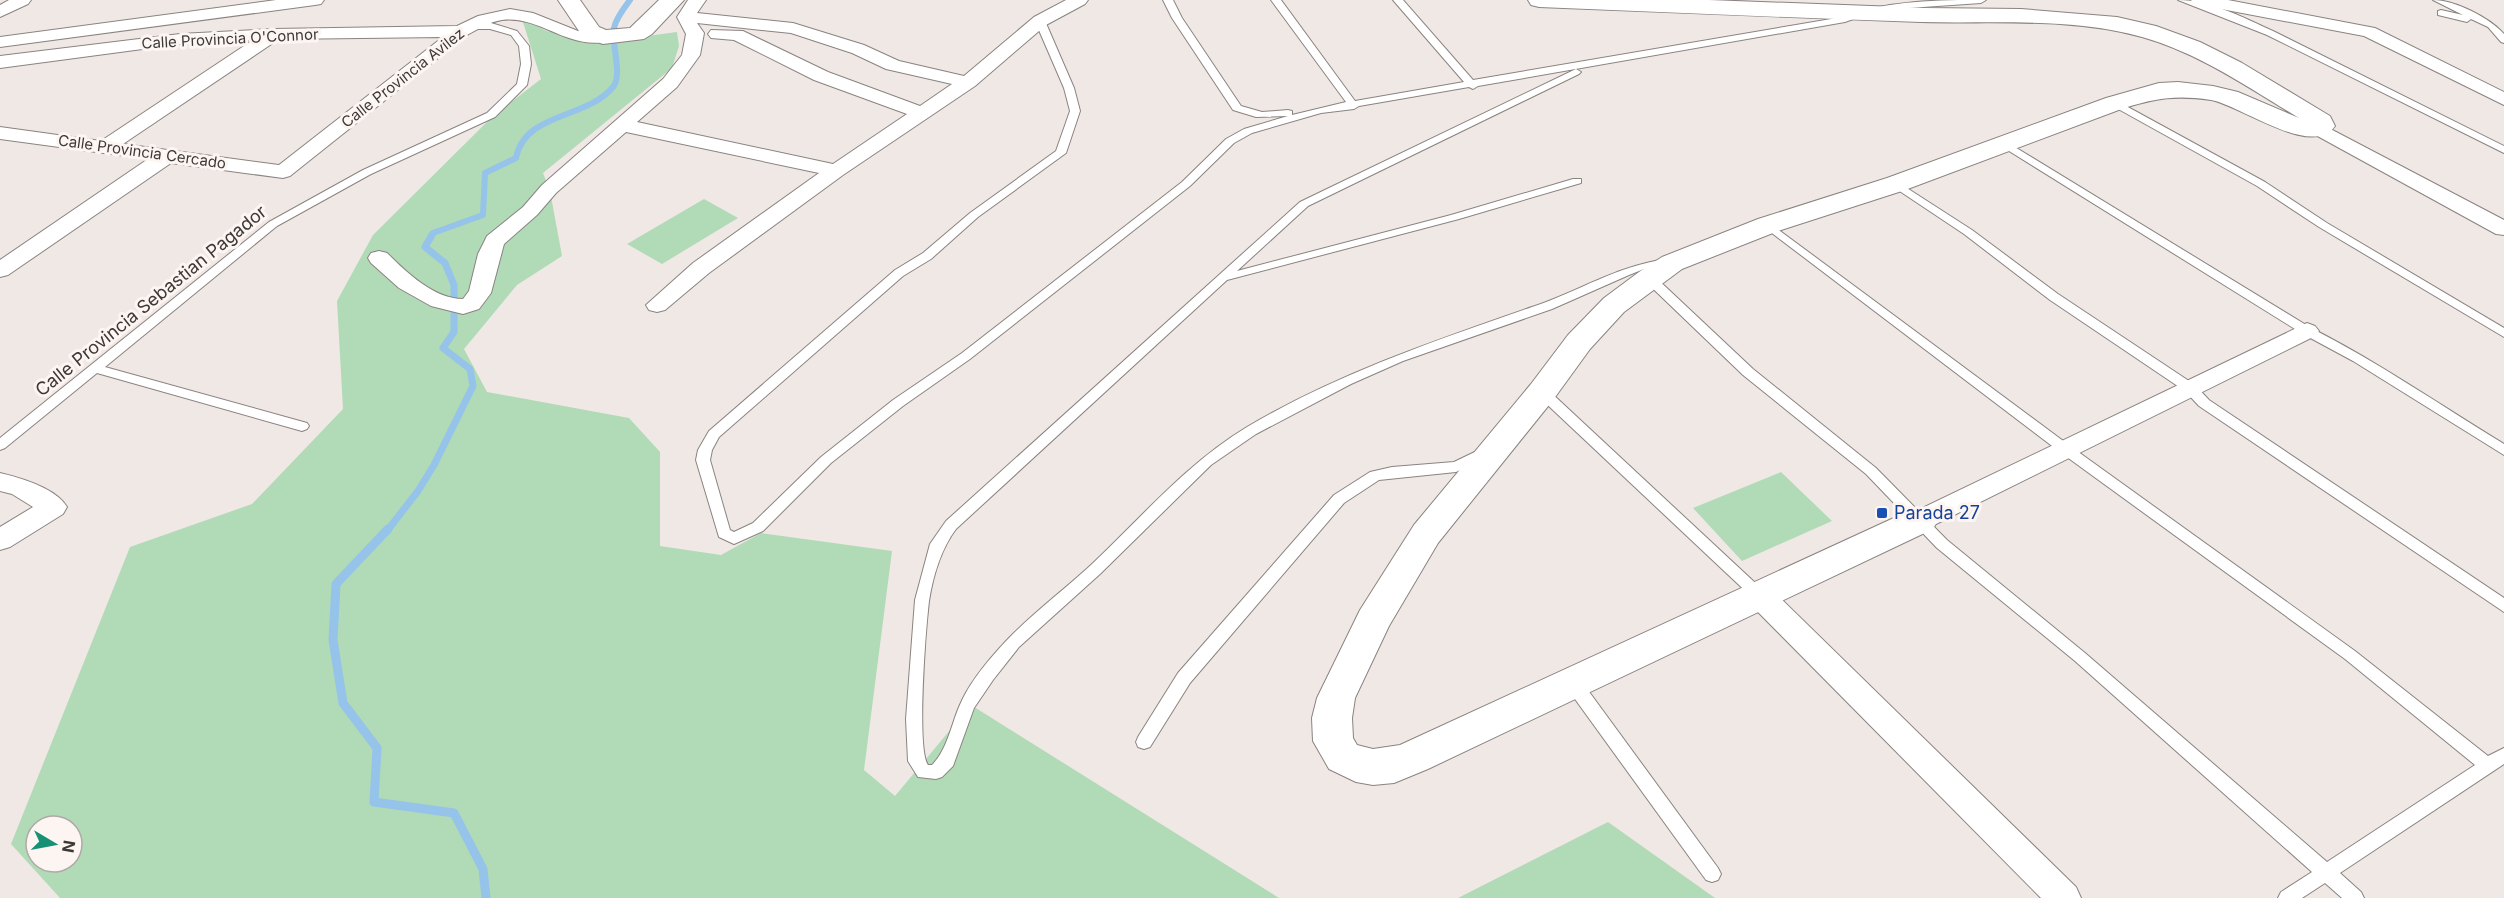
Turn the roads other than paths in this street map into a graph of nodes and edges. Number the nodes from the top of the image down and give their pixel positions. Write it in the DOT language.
graph roads {
  1 [pos="22,0"];
  2 [pos="315,0"];
  3 [pos="569,0"];
  4 [pos="1079,0"];
  5 [pos="1168,0"];
  6 [pos="1276,0"];
  7 [pos="1398,0"];
  8 [pos="1539,0"];
  9 [pos="1981,0"];
  10 [pos="2183,0"];
  11 [pos="2200,0"];
  12 [pos="2438,0"];
  13 [pos="0,12"];
  14 [pos="688,12"];
  15 [pos="1859,12"];
  16 [pos="2441,13"];
  17 [pos="1040,21"];
  18 [pos="2491,26"];
  19 [pos="2504,26"];
  20 [pos="465,28"];
  21 [pos="273,34"];
  22 [pos="603,37"];
  23 [pos="2504,40"];
  24 [pos="0,42"];
  25 [pos="0,62"];
  26 [pos="1591,64"];
  27 [pos="968,82"];
  28 [pos="1473,86"];
  29 [pos="2504,99"];
  30 [pos="2115,103"];
  31 [pos="1354,106"];
  32 [pos="1320,110"];
  33 [pos="922,113"];
  34 [pos="622,125"];
  35 [pos="2319,129"];
  36 [pos="1,134"];
  37 [pos="2005,144"];
  38 [pos="107,146"];
  39 [pos="2504,150"];
  40 [pos="167,156"];
  41 [pos="836,171"];
  42 [pos="283,172"];
  43 [pos="1576,182"];
  44 [pos="1896,184"];
  45 [pos="1768,225"];
  46 [pos="2504,229"];
  47 [pos="380,258"];
  48 [pos="0,270"];
  49 [pos="1660,270"];
  50 [pos="1224,278"];
  51 [pos="657,305"];
  52 [pos="2307,331"];
  53 [pos="2504,333"];
  54 [pos="95,368"];
  55 [pos="2190,388"];
  56 [pos="1542,392"];
  57 [pos="302,426"];
  58 [pos="1501,442"];
  59 [pos="0,445"];
  60 [pos="2065,449"];
  61 [pos="2504,450"];
  62 [pos="10,484"];
  63 [pos="1920,520"];
  64 [pos="0,540"];
  65 [pos="1760,596"];
  66 [pos="2504,606"];
  67 [pos="1573,683"];
  68 [pos="1144,742"];
  69 [pos="2504,755"];
  70 [pos="2487,765"];
  71 [pos="2325,872"];
  72 [pos="1712,874"];
  73 [pos="2064,898"];
  74 [pos="2287,898"];
  75 [pos="2355,898"];
  1 -- 13 [label="street"];
  2 -- 24 [label="street, Calle Provincia O'Connor"];
  3 -- 22 [label="street"];
  4 -- 17 [label="street"];
  5 -- 32 [label="lane"];
  6 -- 31 [label="lane"];
  7 -- 28 [label="lane"];
  8 -- 15 [label="street"];
  9 -- 15 [label="lane"];
  10 -- 39 [label="lane"];
  11 -- 29 [label="street"];
  12 -- 18 [label="lane"];
  14 -- 22 [label="street"];
  14 -- 27 [label="street"];
  14 -- 33 [label="street"];
  14 -- 34 [label="street"];
  15 -- 26 [label="lane"];
  15 -- 35 [label="street"];
  16 -- 18 [label="lane"];
  17 -- 27 [label="street"];
  17 -- 32 [label="lane"];
  18 -- 19 [label="lane"];
  18 -- 23 [label="lane"];
  20 -- 21 [label="street, Calle Provincia O'Connor"];
  20 -- 22 [label="street, Calle Provincia Avilez"];
  20 -- 42 [label="street, Calle Provincia Avilez"];
  20 -- 54 [label="lane, Calle Provincia Sebastian Pagador"];
  21 -- 25 [label="street, Calle Provincia O'Connor"];
  21 -- 38 [label="street"];
  26 -- 28 [label="lane"];
  26 -- 50 [label="lane"];
  27 -- 33 [label="street"];
  28 -- 31 [label="lane"];
  30 -- 35 [label="street"];
  30 -- 37 [label="street"];
  30 -- 53 [label="lane"];
  31 -- 32 [label="lane"];
  33 -- 41 [label="street"];
  34 -- 41 [label="street"];
  34 -- 47 [label="street"];
  35 -- 46 [label="street"];
  36 -- 38 [label="street, Calle Provincia Cercado"];
  37 -- 44 [label="street"];
  37 -- 52 [label="lane"];
  38 -- 40 [label="street, Calle Provincia Cercado"];
  40 -- 42 [label="street, Calle Provincia Cercado"];
  40 -- 48 [label="street"];
  41 -- 51 [label="street"];
  43 -- 50 [label="lane"];
  44 -- 45 [label="street"];
  44 -- 55 [label="lane"];
  45 -- 49 [label="street"];
  45 -- 60 [label="lane"];
  49 -- 50 [label="lane"];
  49 -- 56 [label="street"];
  49 -- 63 [label="lane"];
  52 -- 55 [label="street"];
  52 -- 61 [label="lane"];
  54 -- 57 [label="lane"];
  54 -- 59 [label="lane, Calle Provincia Sebastian Pagador"];
  55 -- 60 [label="street"];
  55 -- 66 [label="lane"];
  56 -- 58 [label="street"];
  56 -- 65 [label="lane"];
  58 -- 67 [label="street"];
  58 -- 68 [label="lane"];
  60 -- 63 [label="street"];
  60 -- 70 [label="lane"];
  62 -- 64 [label="street"];
  63 -- 65 [label="street"];
  63 -- 71 [label="lane"];
  65 -- 67 [label="street"];
  65 -- 73 [label="street"];
  67 -- 72 [label="lane"];
  69 -- 70 [label="lane"];
  70 -- 71 [label="lane"];
  71 -- 74 [label="lane"];
  71 -- 75 [label="lane"];
}
